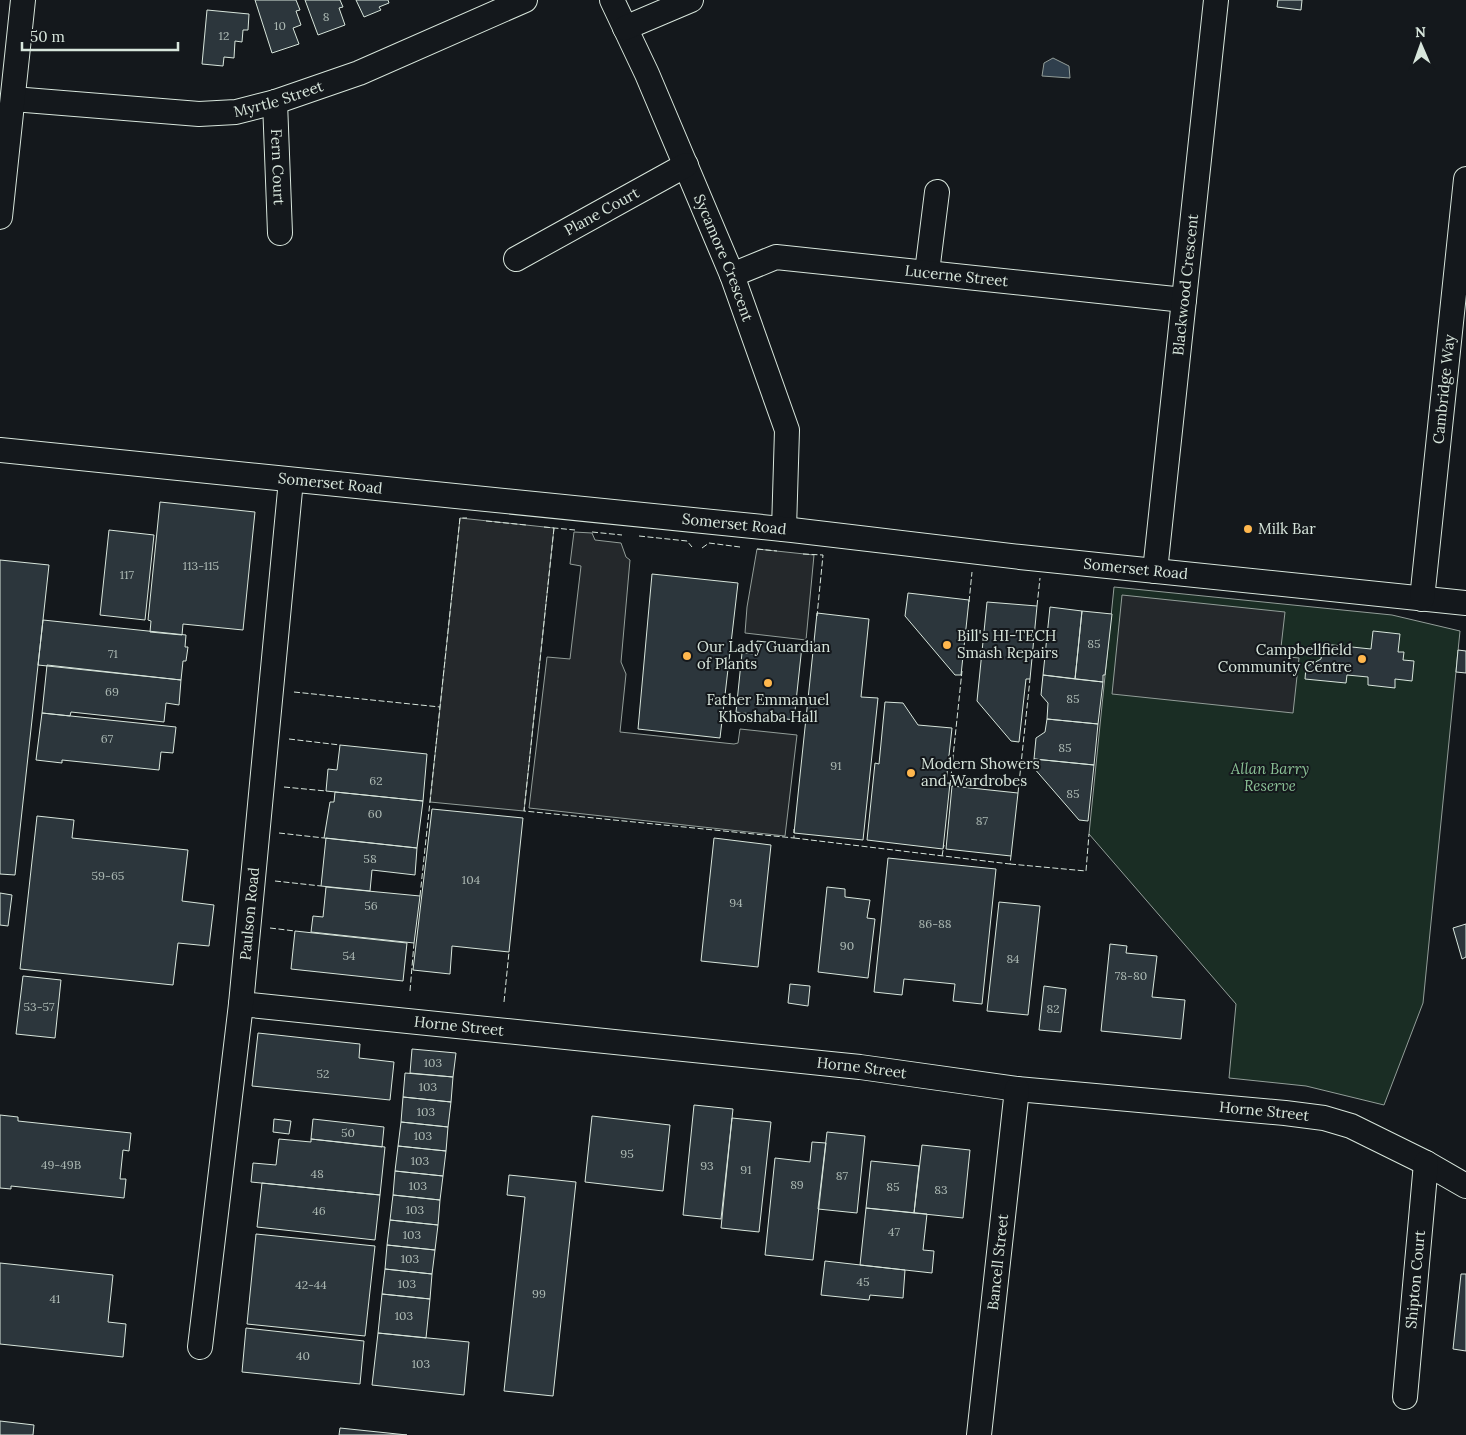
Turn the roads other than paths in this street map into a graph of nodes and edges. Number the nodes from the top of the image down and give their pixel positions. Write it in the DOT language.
graph roads {
  1 [pos="23,0"];
  2 [pos="525,0"];
  3 [pos="612,0"];
  4 [pos="691,0"];
  5 [pos="1216,0"];
  6 [pos="625,28"];
  7 [pos="13,99"];
  8 [pos="275,102"];
  9 [pos="686,165"];
  10 [pos="1466,179"];
  11 [pos="937,192"];
  12 [pos="0,217"];
  13 [pos="280,233"];
  14 [pos="516,258"];
  15 [pos="927,272"];
  16 [pos="732,275"];
  17 [pos="1184,300"];
  18 [pos="0,450"];
  19 [pos="291,480"];
  20 [pos="784,529"];
  21 [pos="1155,571"];
  22 [pos="1422,599"];
  23 [pos="1466,603"];
  24 [pos="241,1004"];
  25 [pos="1017,1090"];
  26 [pos="1426,1162"];
  27 [pos="1466,1186"];
  28 [pos="200,1347"];
  29 [pos="1405,1397"];
  30 [pos="979,1435"];
  1 -- 7 [label="street"];
  2 -- 8 [label="street, Myrtle Street"];
  3 -- 6 [label="street, Sycamore Crescent"];
  4 -- 6 [label="street"];
  5 -- 17 [label="street, Blackwood Crescent"];
  6 -- 9 [label="street, Sycamore Crescent"];
  7 -- 8 [label="street, Myrtle Street"];
  7 -- 12 [label="street"];
  8 -- 13 [label="street, Fern Court"];
  9 -- 14 [label="street, Plane Court"];
  9 -- 16 [label="street, Sycamore Crescent"];
  10 -- 22 [label="street, Cambridge Way"];
  11 -- 15 [label="street"];
  15 -- 16 [label="street, Lucerne Street"];
  15 -- 17 [label="street, Lucerne Street"];
  16 -- 20 [label="street, Sycamore Crescent"];
  17 -- 21 [label="street, Blackwood Crescent"];
  18 -- 19 [label="street, Somerset Road"];
  19 -- 20 [label="street, Somerset Road"];
  19 -- 24 [label="street, Paulson Road"];
  20 -- 21 [label="street, Somerset Road"];
  21 -- 22 [label="street, Somerset Road"];
  22 -- 23 [label="street, Somerset Road"];
  24 -- 25 [label="street, Horne Street"];
  24 -- 28 [label="street, Paulson Road"];
  25 -- 26 [label="street, Horne Street"];
  25 -- 30 [label="street, Bancell Street"];
  26 -- 27 [label="street, Horne Street"];
  26 -- 29 [label="street, Shipton Court"];
}
